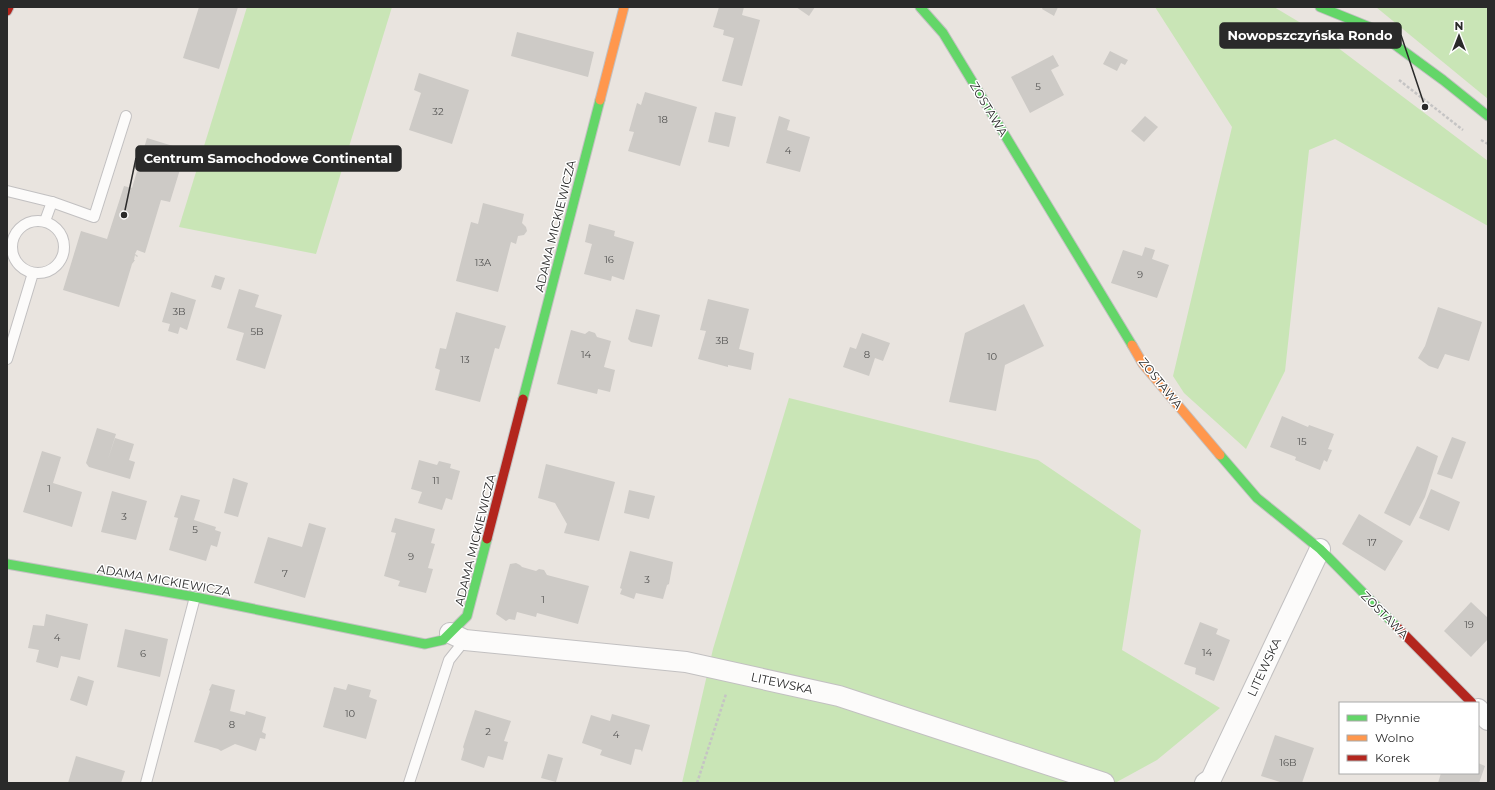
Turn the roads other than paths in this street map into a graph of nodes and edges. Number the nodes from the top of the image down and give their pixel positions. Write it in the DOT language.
graph roads {
  1 [pos="9,7"];
  2 [pos="624,7"];
  3 [pos="920,7"];
  4 [pos="1320,7"];
  5 [pos="7,11"];
  6 [pos="1359,12"];
  7 [pos="1372,28"];
  8 [pos="126,116"];
  9 [pos="1488,116"];
  10 [pos="7,191"];
  11 [pos="52,202"];
  12 [pos="45,221"];
  13 [pos="10,259"];
  14 [pos="33,273"];
  15 [pos="7,358"];
  16 [pos="1320,549"];
  17 [pos="7,564"];
  18 [pos="195,597"];
  19 [pos="457,636"];
  20 [pos="1471,702"];
  21 [pos="1479,710"];
  22 [pos="1488,720"];
  23 [pos="146,783"];
  24 [pos="409,783"];
  25 [pos="1104,783"];
  26 [pos="1204,783"];
  1 -- 5 [label="street"];
  2 -- 19 [label="street, ADAMA MICKIEWICZA"];
  3 -- 16 [label="street, ZOSTAWA"];
  4 -- 7 [label="street"];
  6 -- 7 [label="street"];
  7 -- 9 [label="street"];
  8 -- 11 [label="lane"];
  10 -- 11 [label="lane"];
  11 -- 12 [label="lane"];
  12 -- 13 [label="lane"];
  12 -- 14 [label="lane"];
  13 -- 14 [label="lane"];
  14 -- 15 [label="lane"];
  16 -- 20 [label="street, ZOSTAWA"];
  16 -- 26 [label="street, LITEWSKA"];
  17 -- 18 [label="street, ADAMA MICKIEWICZA"];
  18 -- 19 [label="street, ADAMA MICKIEWICZA"];
  18 -- 23 [label="lane"];
  19 -- 24 [label="lane"];
  19 -- 25 [label="street, LITEWSKA"];
  21 -- 22 [label="street"];
}
